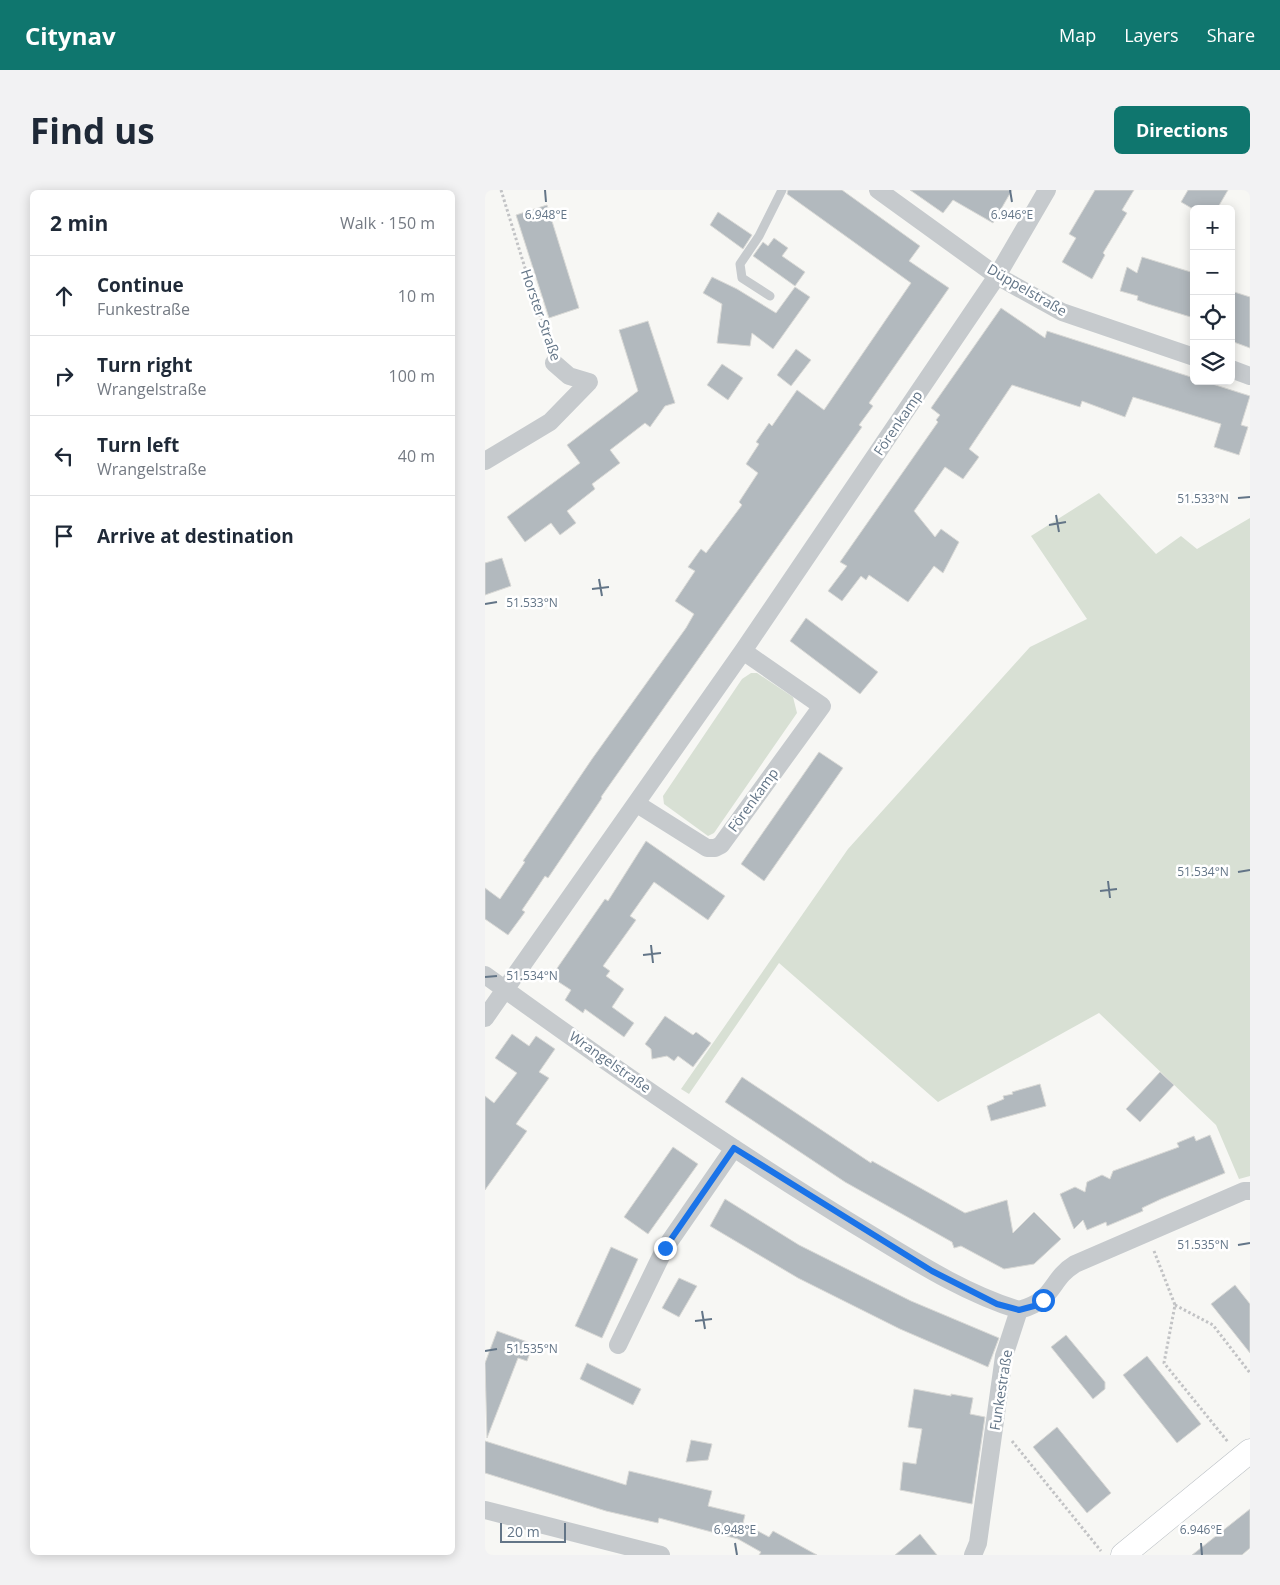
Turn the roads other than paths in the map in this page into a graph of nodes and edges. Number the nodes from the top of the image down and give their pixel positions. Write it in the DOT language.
graph roads {
  1 [pos="781,190"];
  2 [pos="878,190"];
  3 [pos="1047,190"];
  4 [pos="997,276"];
  5 [pos="770,296"];
  6 [pos="1190,356"];
  7 [pos="554,363"];
  8 [pos="1235,371"];
  9 [pos="1250,376"];
  10 [pos="485,461"];
  11 [pos="743,651"];
  12 [pos="637,804"];
  13 [pos="485,975"];
  14 [pos="506,990"];
  15 [pos="485,1018"];
  16 [pos="734,1148"];
  17 [pos="1250,1191"];
  18 [pos="1019,1310"];
  19 [pos="618,1345"];
  20 [pos="1245,1455"];
  21 [pos="485,1510"];
  22 [pos="661,1555"];
  23 [pos="973,1555"];
  24 [pos="1123,1555"];
  1 -- 5 [label="lane"];
  2 -- 4 [label="street, Düppelstraße"];
  3 -- 4 [label="street, Förenkamp"];
  4 -- 6 [label="street, Düppelstraße"];
  4 -- 11 [label="street, Förenkamp"];
  7 -- 10 [label="street, Horster Straße"];
  8 -- 9 [label="street"];
  11 -- 12 [label="street, Förenkamp"];
  11 -- 12 [label="street, Förenkamp"];
  12 -- 14 [label="street, Förenkamp"];
  13 -- 14 [label="street, Wrangelstraße"];
  14 -- 15 [label="street, Förenkamp"];
  14 -- 16 [label="street, Wrangelstraße"];
  16 -- 18 [label="street, Wrangelstraße"];
  16 -- 19 [label="street"];
  17 -- 18 [label="street"];
  18 -- 23 [label="street, Funkestraße"];
  20 -- 24 [label="main road"];
  21 -- 22 [label="street"];
}
